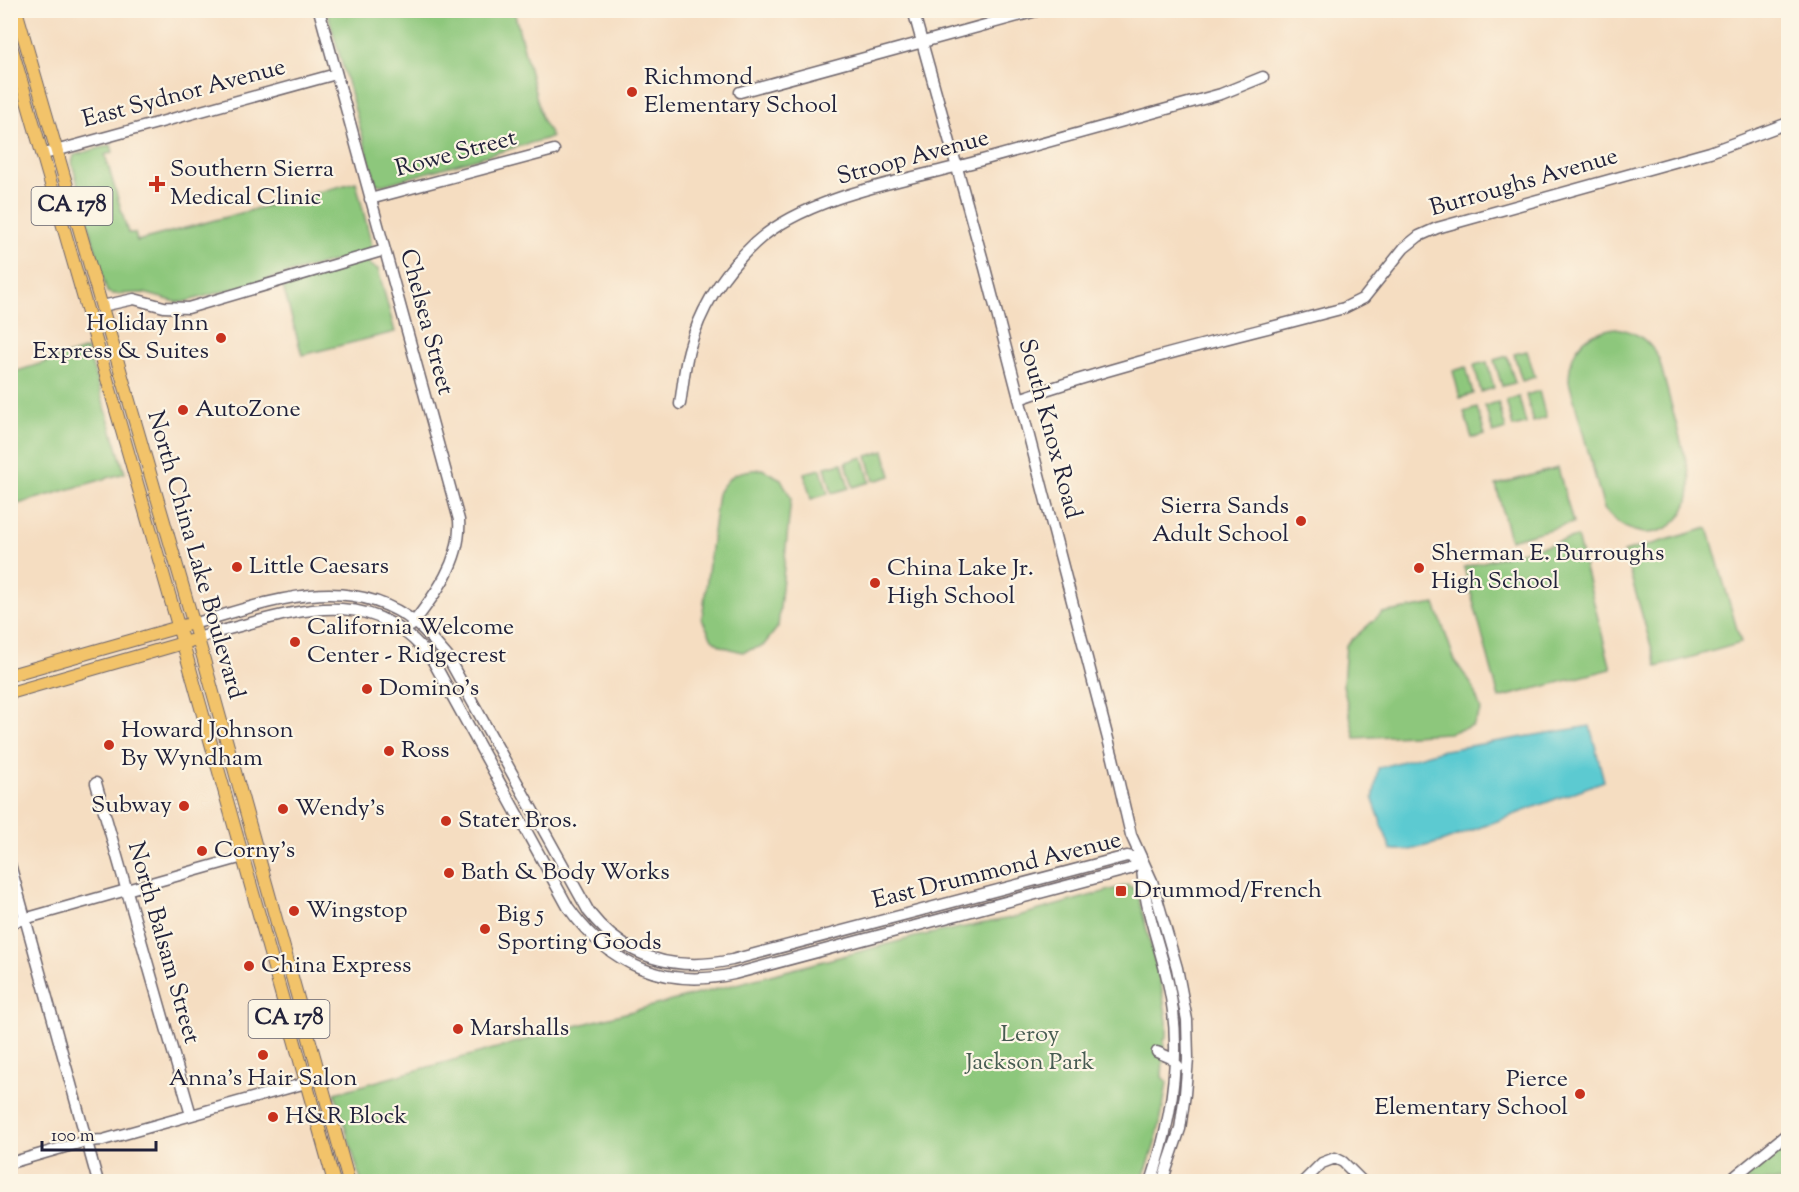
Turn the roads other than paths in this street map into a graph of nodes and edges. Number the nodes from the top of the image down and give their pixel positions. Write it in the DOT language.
graph roads {
  1 [pos="16,10"];
  2 [pos="319,10"];
  3 [pos="913,10"];
  4 [pos="1040,10"];
  5 [pos="10,42"];
  6 [pos="922,44"];
  7 [pos="336,74"];
  8 [pos="1263,77"];
  9 [pos="740,92"];
  10 [pos="1788,123"];
  11 [pos="554,150"];
  12 [pos="56,151"];
  13 [pos="42,155"];
  14 [pos="957,167"];
  15 [pos="370,199"];
  16 [pos="385,250"];
  17 [pos="102,306"];
  18 [pos="87,312"];
  19 [pos="120,368"];
  20 [pos="1019,399"];
  21 [pos="680,404"];
  22 [pos="415,622"];
  23 [pos="193,624"];
  24 [pos="179,627"];
  25 [pos="406,633"];
  26 [pos="197,639"];
  27 [pos="183,643"];
  28 [pos="10,675"];
  29 [pos="10,693"];
  30 [pos="96,783"];
  31 [pos="243,857"];
  32 [pos="1142,859"];
  33 [pos="10,864"];
  34 [pos="126,890"];
  35 [pos="26,918"];
  36 [pos="10,923"];
  37 [pos="1157,1052"];
  38 [pos="1175,1062"];
  39 [pos="320,1079"];
  40 [pos="307,1083"];
  41 [pos="190,1115"];
  42 [pos="1788,1133"];
  43 [pos="86,1141"];
  44 [pos="1170,1161"];
  45 [pos="10,1163"];
  46 [pos="98,1182"];
  47 [pos="334,1182"];
  48 [pos="349,1182"];
  49 [pos="1151,1182"];
  50 [pos="1162,1182"];
  51 [pos="1303,1182"];
  52 [pos="1362,1182"];
  53 [pos="1728,1182"];
  1 -- 12 [label="main road, North China Lake Boulevard / CA 178"];
  2 -- 7 [label="street, Chelsea Street"];
  3 -- 6 [label="street, South Knox Road"];
  4 -- 6 [label="street"];
  5 -- 13 [label="main road, North China Lake Boulevard / CA 178"];
  6 -- 9 [label="street"];
  6 -- 14 [label="street, South Knox Road"];
  7 -- 12 [label="street, East Sydnor Avenue"];
  7 -- 15 [label="street, Chelsea Street"];
  8 -- 14 [label="street, Stroop Avenue"];
  10 -- 20 [label="street, Burroughs Avenue"];
  11 -- 15 [label="street, Rowe Street"];
  12 -- 13 [label="street, East Sydnor Avenue"];
  12 -- 17 [label="main road, North China Lake Boulevard / CA 178"];
  13 -- 18 [label="main road, North China Lake Boulevard / CA 178"];
  14 -- 20 [label="street, South Knox Road"];
  14 -- 21 [label="street, Stroop Avenue"];
  15 -- 16 [label="street, Chelsea Street"];
  16 -- 17 [label="street"];
  16 -- 22 [label="street, Chelsea Street"];
  17 -- 19 [label="main road, North China Lake Boulevard / CA 178"];
  18 -- 19 [label="main road"];
  18 -- 24 [label="main road, North China Lake Boulevard / CA 178"];
  19 -- 23 [label="main road, North China Lake Boulevard / CA 178"];
  20 -- 32 [label="street, South Knox Road"];
  22 -- 23 [label="street, East Drummond Avenue"];
  22 -- 25 [label="street, Chelsea Street"];
  22 -- 32 [label="street, East Drummond Avenue"];
  23 -- 24 [label="main road"];
  23 -- 26 [label="main road, North China Lake Boulevard / CA 178"];
  24 -- 27 [label="main road, North China Lake Boulevard / CA 178"];
  24 -- 28 [label="main road"];
  25 -- 26 [label="street, East Drummond Avenue"];
  25 -- 32 [label="street, East Drummond Avenue"];
  26 -- 27 [label="main road"];
  26 -- 39 [label="main road, North China Lake Boulevard / CA 178"];
  27 -- 29 [label="main road"];
  27 -- 31 [label="main road, North China Lake Boulevard / CA 178"];
  30 -- 34 [label="street, North Balsam Street"];
  31 -- 34 [label="street"];
  31 -- 40 [label="main road, North China Lake Boulevard / CA 178"];
  32 -- 38 [label="street"];
  32 -- 44 [label="street, South Knox Road"];
  33 -- 35 [label="street"];
  34 -- 35 [label="street"];
  34 -- 41 [label="street, North Balsam Street"];
  35 -- 36 [label="street"];
  35 -- 43 [label="street"];
  37 -- 38 [label="street"];
  38 -- 44 [label="street"];
  38 -- 49 [label="street"];
  39 -- 40 [label="street"];
  39 -- 48 [label="main road, North China Lake Boulevard / CA 178"];
  40 -- 41 [label="street"];
  40 -- 47 [label="main road, North China Lake Boulevard / CA 178"];
  41 -- 43 [label="street"];
  42 -- 53 [label="street"];
  43 -- 45 [label="street"];
  43 -- 46 [label="street"];
  44 -- 50 [label="street"];
  51 -- 52 [label="street"];
}
